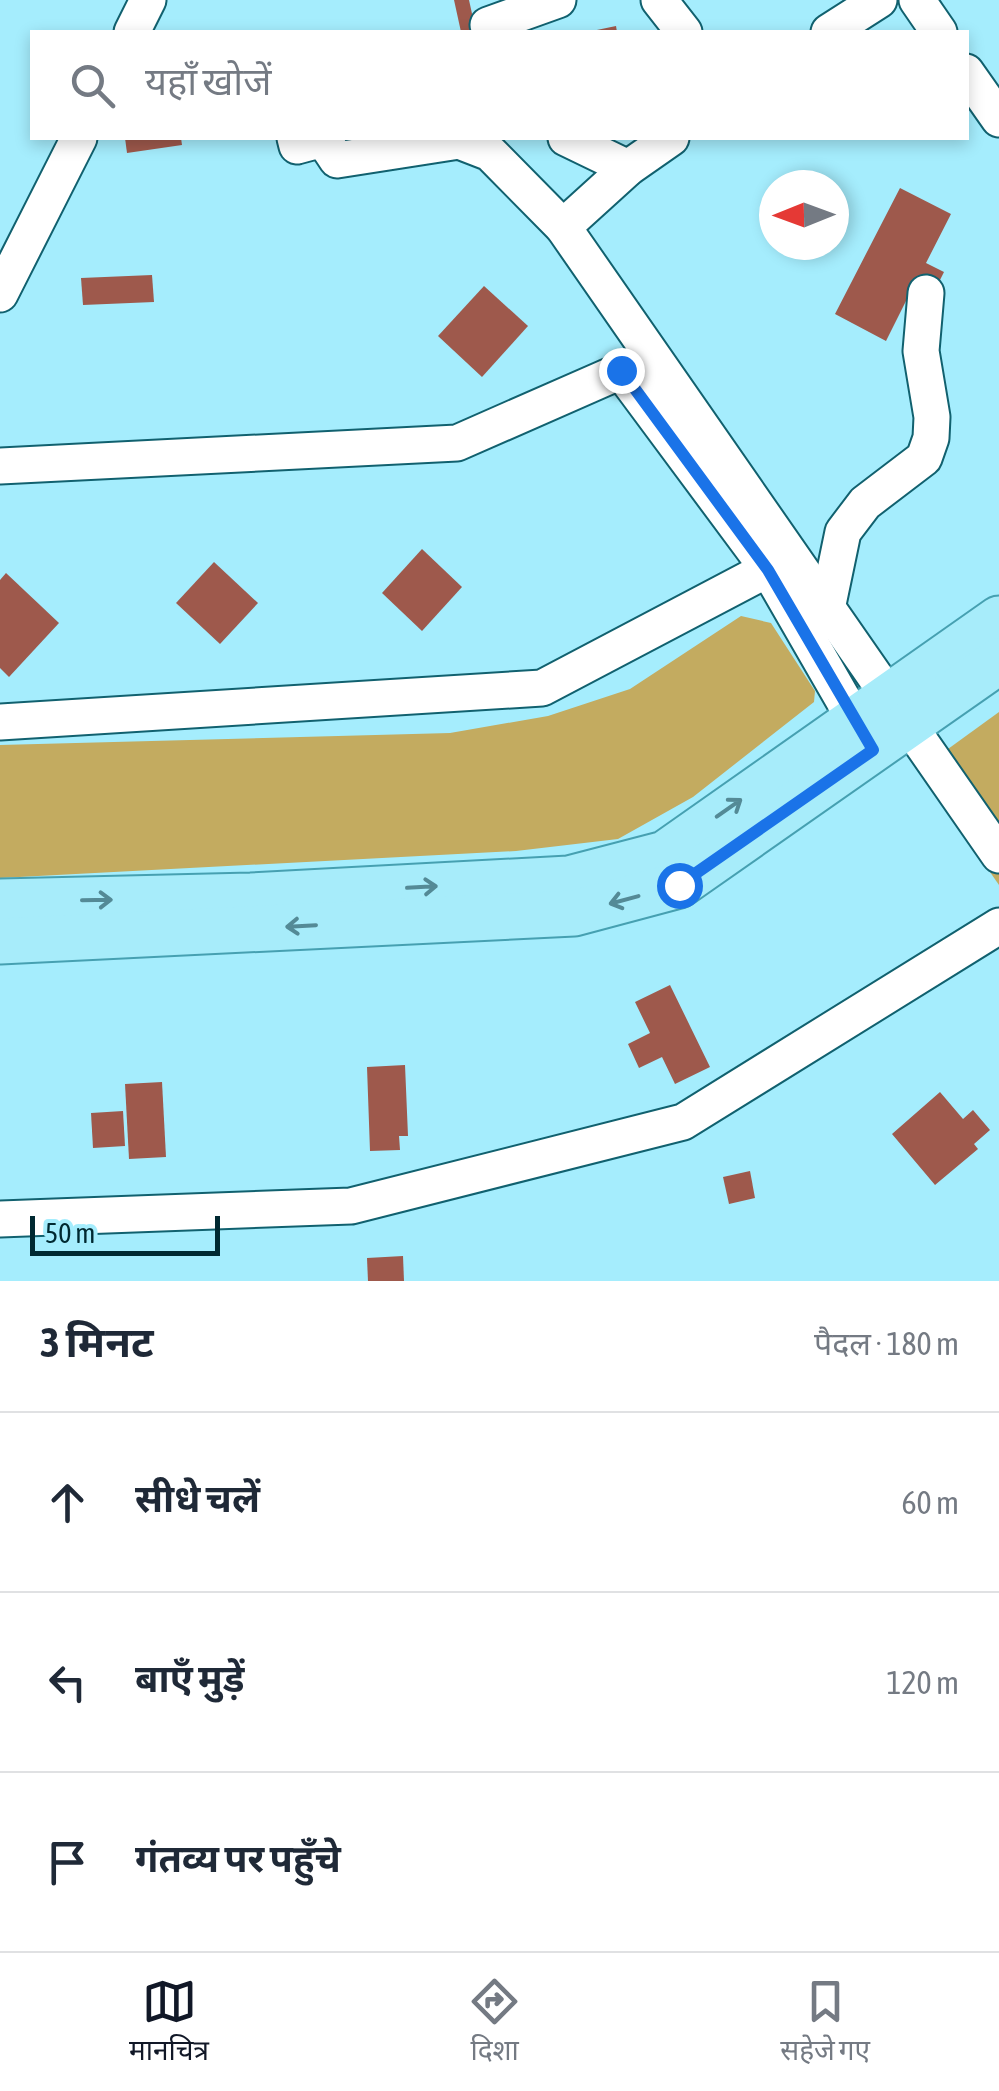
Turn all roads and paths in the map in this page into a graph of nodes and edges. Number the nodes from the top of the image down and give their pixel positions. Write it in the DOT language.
graph roads {
  1 [pos="148,0"];
  2 [pos="558,0"];
  3 [pos="659,0"];
  4 [pos="879,0"];
  5 [pos="916,0"];
  6 [pos="488,24"];
  7 [pos="133,30"];
  8 [pos="682,30"];
  9 [pos="831,30"];
  10 [pos="938,30"];
  11 [pos="969,76"];
  12 [pos="999,118"];
  13 [pos="78,140"];
  14 [pos="296,140"];
  15 [pos="319,140"];
  16 [pos="324,140"];
  17 [pos="459,140"];
  18 [pos="459,140"];
  19 [pos="570,140"];
  20 [pos="669,140"];
  21 [pos="494,145"];
  22 [pos="628,168"];
  23 [pos="563,227"];
  24 [pos="926,293"];
  25 [pos="0,294"];
  26 [pos="0,466"];
  27 [pos="768,570"];
  28 [pos="827,609"];
  29 [pos="999,619"];
  30 [pos="999,661"];
  31 [pos="0,722"];
  32 [pos="880,723"];
  33 [pos="999,855"];
  34 [pos="0,902"];
  35 [pos="999,926"];
  36 [pos="0,940"];
  37 [pos="0,1219"];
  1 -- 7 [label="street"];
  2 -- 6 [label="street"];
  3 -- 8 [label="street"];
  4 -- 9 [label="street"];
  5 -- 10 [label="street"];
  11 -- 12 [label="street"];
  13 -- 25 [label="street"];
  14 -- 15 [label="street"];
  16 -- 18 [label="street"];
  17 -- 21 [label="street"];
  19 -- 22 [label="street"];
  20 -- 22 [label="street"];
  21 -- 23 [label="street"];
  22 -- 23 [label="street"];
  23 -- 28 [label="street"];
  24 -- 28 [label="street"];
  26 -- 27 [label="street"];
  27 -- 31 [label="street"];
  27 -- 32 [label="street"];
  28 -- 32 [label="street"];
  29 -- 32 [label="main road"];
  30 -- 32 [label="main road"];
  32 -- 33 [label="street"];
  34 -- 32 [label="main road, one-way"];
  32 -- 36 [label="main road, one-way"];
  35 -- 37 [label="street"];
}
